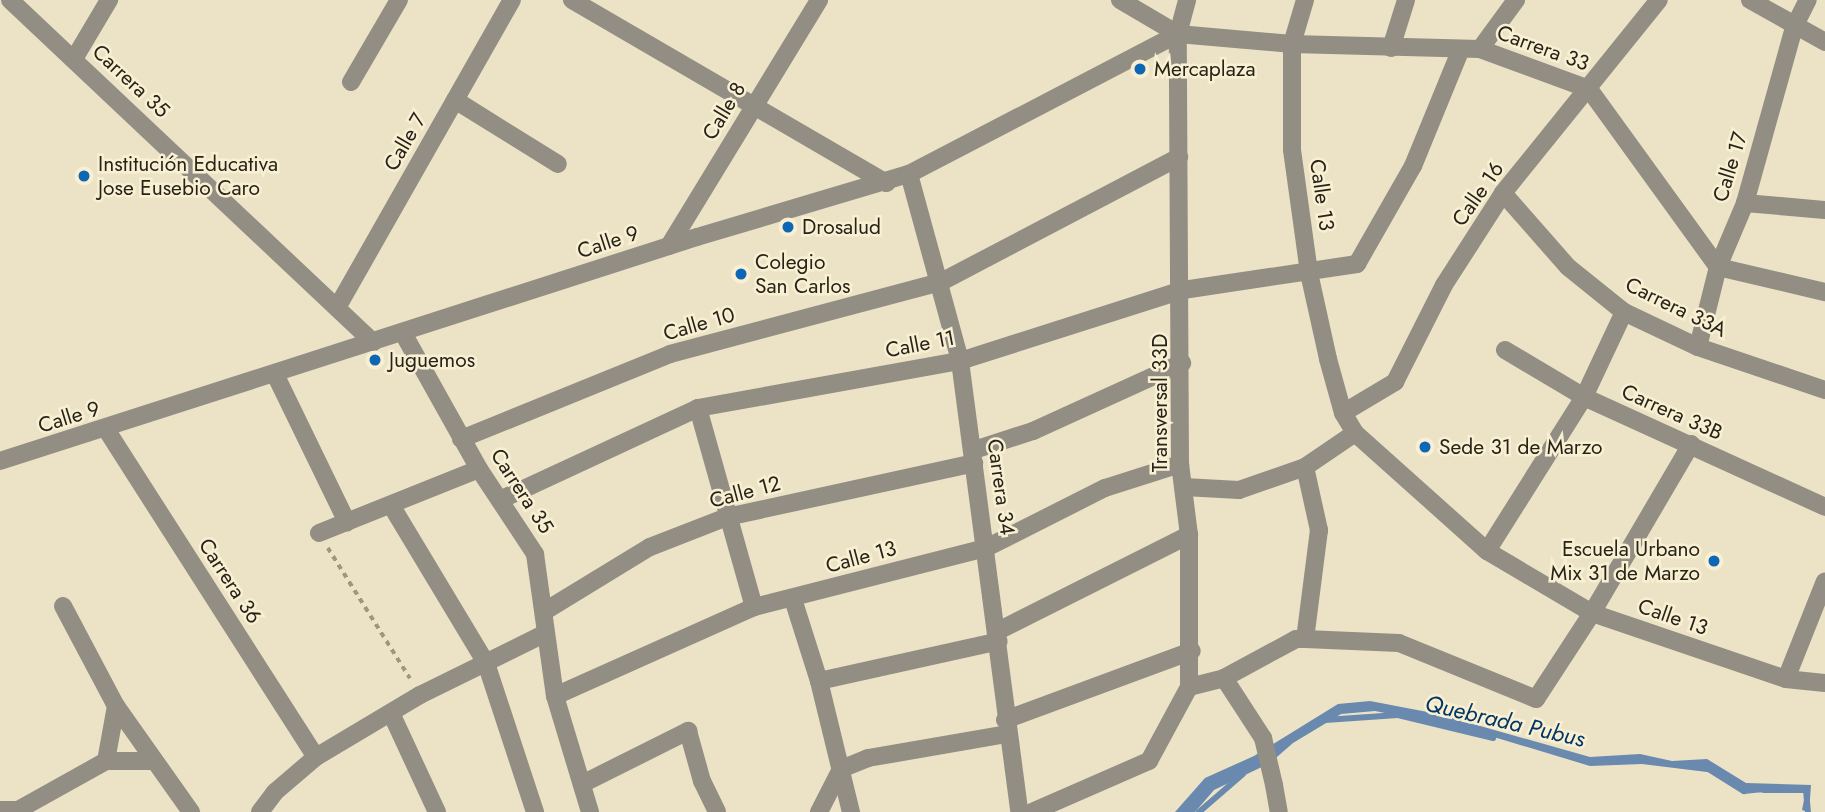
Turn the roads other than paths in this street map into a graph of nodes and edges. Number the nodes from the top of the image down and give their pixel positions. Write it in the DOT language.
graph roads {
  1 [pos="10,0"];
  2 [pos="109,0"];
  3 [pos="399,0"];
  4 [pos="512,0"];
  5 [pos="572,0"];
  6 [pos="819,0"];
  7 [pos="1120,0"];
  8 [pos="1186,0"];
  9 [pos="1306,0"];
  10 [pos="1406,0"];
  11 [pos="1516,0"];
  12 [pos="1659,0"];
  13 [pos="1750,0"];
  14 [pos="1808,0"];
  15 [pos="1794,27"];
  16 [pos="1178,34"];
  17 [pos="1825,42"];
  18 [pos="1292,44"];
  19 [pos="1391,48"];
  20 [pos="1461,49"];
  21 [pos="1480,49"];
  22 [pos="74,59"];
  23 [pos="351,82"];
  24 [pos="1589,89"];
  25 [pos="455,100"];
  26 [pos="754,106"];
  27 [pos="1179,157"];
  28 [pos="558,164"];
  29 [pos="909,174"];
  30 [pos="887,183"];
  31 [pos="1503,193"];
  32 [pos="1745,203"];
  33 [pos="1825,210"];
  34 [pos="670,246"];
  35 [pos="1718,267"];
  36 [pos="1309,273"];
  37 [pos="941,282"];
  38 [pos="1182,290"];
  39 [pos="1825,292"];
  40 [pos="338,306"];
  41 [pos="1624,312"];
  42 [pos="402,332"];
  43 [pos="373,342"];
  44 [pos="1698,347"];
  45 [pos="1505,350"];
  46 [pos="960,361"];
  47 [pos="1182,363"];
  48 [pos="275,374"];
  49 [pos="1825,390"];
  50 [pos="1584,397"];
  51 [pos="698,408"];
  52 [pos="1343,413"];
  53 [pos="106,429"];
  54 [pos="1355,433"];
  55 [pos="461,439"];
  56 [pos="1691,444"];
  57 [pos="974,457"];
  58 [pos="0,461"];
  59 [pos="1180,464"];
  60 [pos="1305,467"];
  61 [pos="479,469"];
  62 [pos="1184,487"];
  63 [pos="502,499"];
  64 [pos="391,505"];
  65 [pos="1825,507"];
  66 [pos="727,517"];
  67 [pos="347,522"];
  68 [pos="319,533"];
  69 [pos="1188,535"];
  70 [pos="986,548"];
  71 [pos="1487,551"];
  72 [pos="1825,581"];
  73 [pos="793,599"];
  74 [pos="63,606"];
  75 [pos="754,607"];
  76 [pos="545,611"];
  77 [pos="1592,614"];
  78 [pos="546,633"];
  79 [pos="999,636"];
  80 [pos="1306,639"];
  81 [pos="1192,651"];
  82 [pos="485,663"];
  83 [pos="1224,678"];
  84 [pos="1786,679"];
  85 [pos="819,681"];
  86 [pos="1825,683"];
  87 [pos="1189,687"];
  88 [pos="555,696"];
  89 [pos="116,706"];
  90 [pos="391,712"];
  91 [pos="1006,727"];
  92 [pos="316,757"];
  93 [pos="106,761"];
  94 [pos="151,761"];
  95 [pos="841,769"];
  96 [pos="582,784"];
  97 [pos="0,810"];
  98 [pos="191,812"];
  99 [pos="260,812"];
  100 [pos="437,812"];
  101 [pos="535,812"];
  102 [pos="590,812"];
  103 [pos="717,812"];
  104 [pos="819,812"];
  105 [pos="851,812"];
  106 [pos="1018,812"];
  107 [pos="1032,812"];
  108 [pos="1279,812"];
  1 -- 22 [label="street, Carrera 35"];
  2 -- 22 [label="street"];
  3 -- 23 [label="street"];
  4 -- 25 [label="street, Calle 7"];
  5 -- 26 [label="street"];
  6 -- 26 [label="street, Calle 8"];
  7 -- 16 [label="street, Carrera 33"];
  8 -- 16 [label="street"];
  9 -- 18 [label="street, Calle 13"];
  10 -- 19 [label="street"];
  11 -- 21 [label="street"];
  12 -- 24 [label="street, Calle 16"];
  13 -- 15 [label="street"];
  14 -- 15 [label="street, Calle 17"];
  15 -- 17 [label="street"];
  15 -- 32 [label="street, Calle 17"];
  16 -- 18 [label="street, Carrera 33"];
  16 -- 27 [label="street, Transversal 33D"];
  16 -- 29 [label="street, Calle 9"];
  18 -- 19 [label="street, Carrera 33"];
  18 -- 36 [label="street, Calle 13"];
  19 -- 20 [label="street, Carrera 33"];
  20 -- 21 [label="street, Carrera 33"];
  20 -- 36 [label="street, Calle 11"];
  21 -- 24 [label="street, Carrera 33"];
  22 -- 40 [label="street, Carrera 35"];
  24 -- 31 [label="street, Calle 16"];
  24 -- 35 [label="street, Carrera 33"];
  25 -- 28 [label="street"];
  25 -- 40 [label="street, Calle 7"];
  26 -- 30 [label="street"];
  26 -- 34 [label="street, Calle 8"];
  27 -- 37 [label="street, Calle 10"];
  27 -- 38 [label="street, Transversal 33D"];
  29 -- 30 [label="street, Calle 9"];
  29 -- 37 [label="street, Carrera 34"];
  30 -- 34 [label="street, Calle 9"];
  31 -- 41 [label="street, Carrera 33A"];
  31 -- 52 [label="street, Calle 16"];
  32 -- 33 [label="street"];
  32 -- 35 [label="street, Calle 17"];
  34 -- 42 [label="street, Calle 9"];
  35 -- 39 [label="street"];
  35 -- 44 [label="street, Calle 17"];
  36 -- 38 [label="street, Calle 11"];
  36 -- 52 [label="street, Calle 13"];
  37 -- 46 [label="street, Carrera 34"];
  37 -- 55 [label="street, Calle 10"];
  38 -- 46 [label="street, Calle 11"];
  38 -- 47 [label="street, Transversal 33D"];
  40 -- 43 [label="street, Carrera 35"];
  41 -- 44 [label="street, Carrera 33A"];
  41 -- 50 [label="street"];
  42 -- 43 [label="street, Calle 9"];
  42 -- 55 [label="street, Carrera 35"];
  43 -- 48 [label="street, Calle 9"];
  44 -- 49 [label="street, Carrera 33A"];
  45 -- 50 [label="street, Carrera 33B"];
  46 -- 51 [label="street, Calle 11"];
  46 -- 57 [label="street, Carrera 34"];
  47 -- 57 [label="street, Calle 12"];
  47 -- 59 [label="street, Transversal 33D"];
  48 -- 53 [label="street, Calle 9"];
  48 -- 67 [label="street"];
  50 -- 56 [label="street, Carrera 33B"];
  50 -- 71 [label="street"];
  51 -- 63 [label="street, Calle 11"];
  51 -- 66 [label="street"];
  52 -- 54 [label="street, Calle 13"];
  53 -- 58 [label="street, Calle 9"];
  53 -- 92 [label="street, Carrera 36"];
  54 -- 60 [label="street"];
  54 -- 71 [label="street, Calle 13"];
  55 -- 61 [label="street, Carrera 35"];
  56 -- 65 [label="street, Carrera 33B"];
  56 -- 77 [label="street"];
  57 -- 66 [label="street, Calle 12"];
  57 -- 70 [label="street, Carrera 34"];
  59 -- 62 [label="street, Transversal 33D"];
  59 -- 70 [label="street, Calle 13"];
  60 -- 62 [label="street"];
  60 -- 80 [label="street"];
  61 -- 63 [label="street, Carrera 35"];
  61 -- 64 [label="street"];
  62 -- 69 [label="street, Transversal 33D"];
  63 -- 76 [label="street, Carrera 35"];
  64 -- 67 [label="street"];
  64 -- 82 [label="street"];
  66 -- 75 [label="street"];
  66 -- 76 [label="street, Calle 12"];
  67 -- 68 [label="street"];
  69 -- 79 [label="street"];
  69 -- 81 [label="street, Transversal 33D"];
  70 -- 73 [label="street, Calle 13"];
  70 -- 79 [label="street, Carrera 34"];
  71 -- 77 [label="street, Calle 13"];
  72 -- 84 [label="street"];
  73 -- 75 [label="street, Calle 13"];
  73 -- 85 [label="street"];
  74 -- 89 [label="street"];
  75 -- 88 [label="street, Calle 13"];
  76 -- 78 [label="street, Carrera 35"];
  77 -- 80 [label="street"];
  77 -- 84 [label="street, Calle 13"];
  78 -- 82 [label="street"];
  78 -- 88 [label="street, Carrera 35"];
  79 -- 85 [label="street"];
  79 -- 91 [label="street, Carrera 34"];
  80 -- 83 [label="street"];
  81 -- 87 [label="street, Transversal 33D"];
  81 -- 91 [label="street"];
  82 -- 90 [label="street"];
  82 -- 101 [label="street"];
  83 -- 87 [label="street"];
  83 -- 108 [label="street"];
  84 -- 86 [label="street, Calle 13"];
  85 -- 95 [label="street"];
  87 -- 107 [label="street, Transversal 33D"];
  88 -- 96 [label="street, Carrera 35"];
  89 -- 93 [label="street"];
  89 -- 94 [label="street"];
  90 -- 92 [label="street"];
  90 -- 100 [label="street"];
  91 -- 95 [label="street"];
  91 -- 106 [label="street, Carrera 34"];
  92 -- 99 [label="street"];
  93 -- 94 [label="street"];
  93 -- 97 [label="street"];
  94 -- 98 [label="street"];
  95 -- 104 [label="street"];
  95 -- 105 [label="street"];
  96 -- 102 [label="street, Carrera 35"];
  96 -- 103 [label="street"];
}
